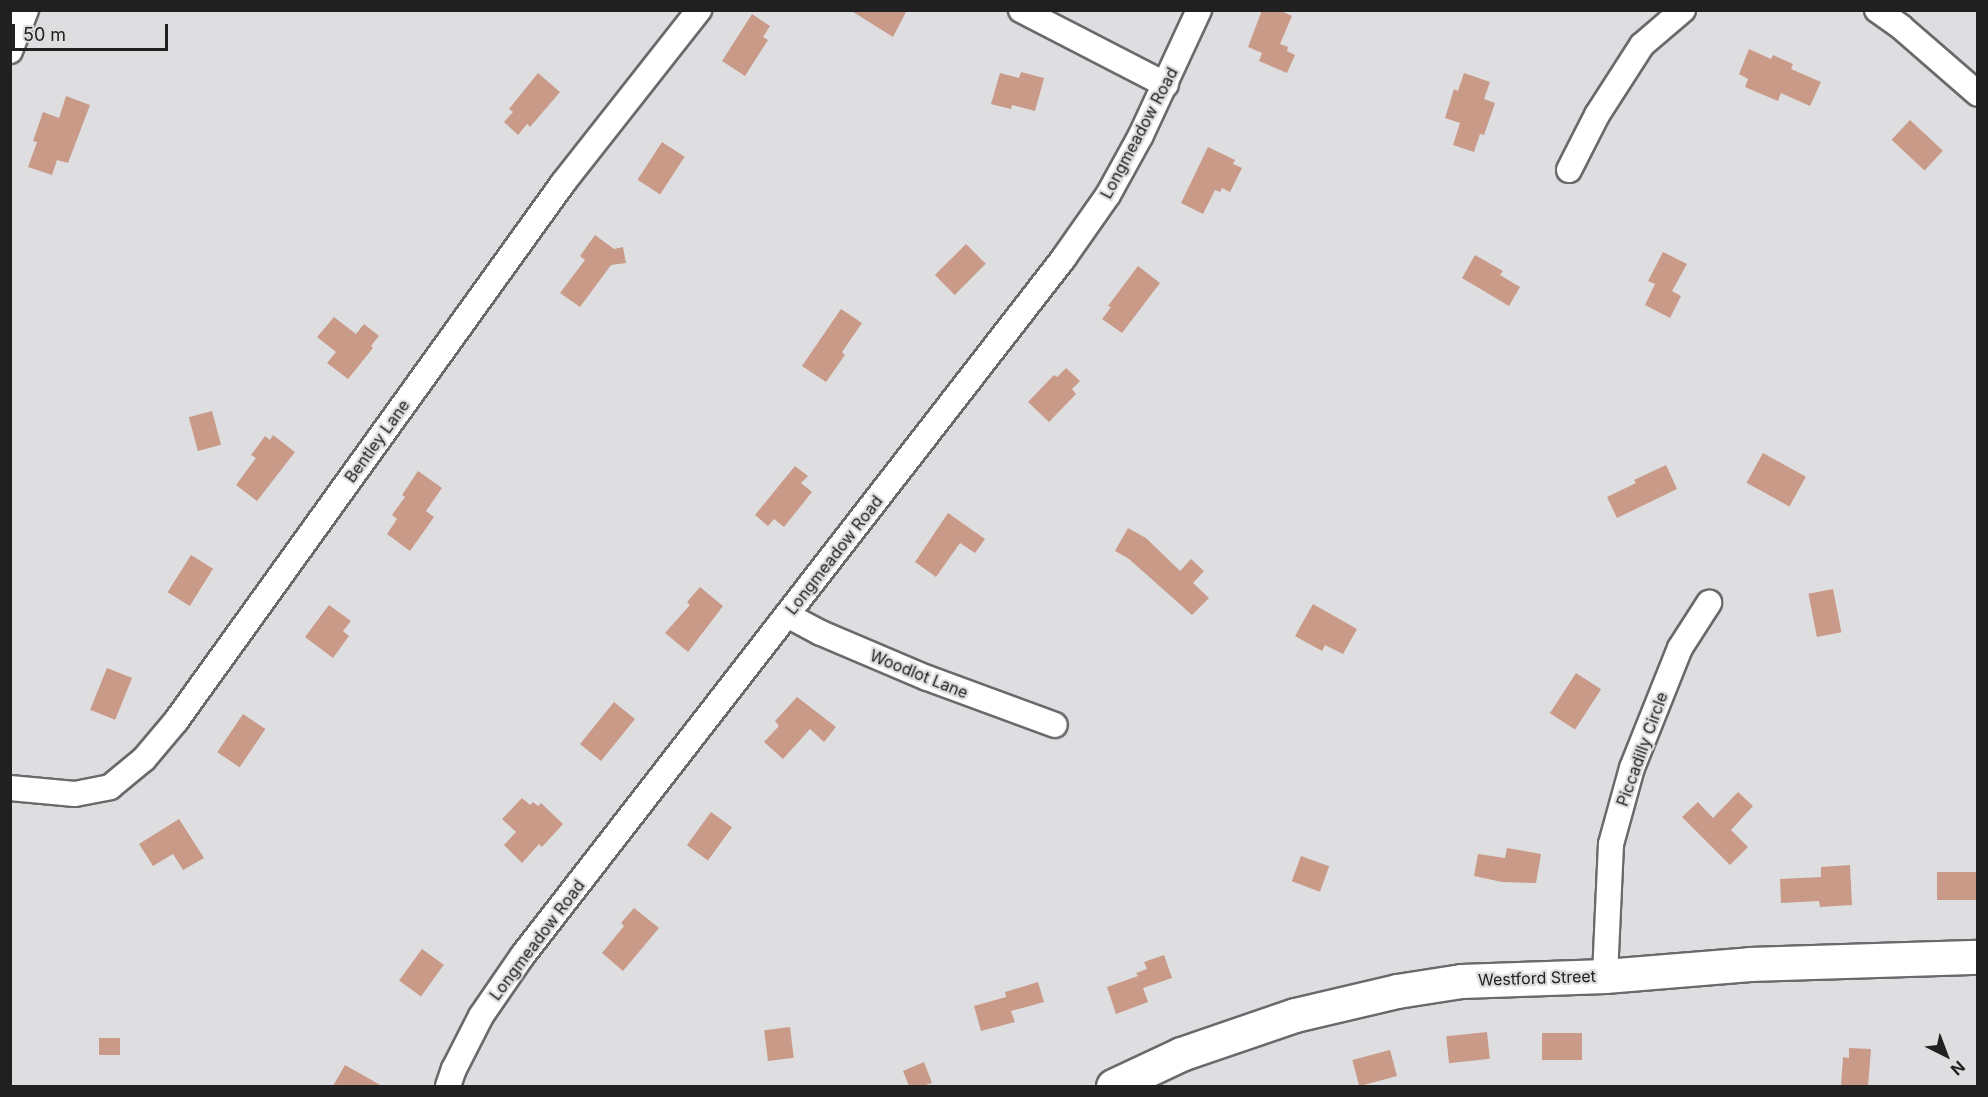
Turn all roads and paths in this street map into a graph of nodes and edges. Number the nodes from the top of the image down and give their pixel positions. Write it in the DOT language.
graph roads {
  1 [pos="26,10"];
  2 [pos="699,10"];
  3 [pos="1021,10"];
  4 [pos="1199,10"];
  5 [pos="1683,10"];
  6 [pos="1877,10"];
  7 [pos="1904,19"];
  8 [pos="10,51"];
  9 [pos="1166,85"];
  10 [pos="1977,94"];
  11 [pos="1569,170"];
  12 [pos="1709,603"];
  13 [pos="787,615"];
  14 [pos="1055,725"];
  15 [pos="10,788"];
  16 [pos="1977,957"];
  17 [pos="1605,976"];
  18 [pos="448,1086"];
  19 [pos="1113,1086"];
  1 -- 8 [label="street"];
  2 -- 15 [label="street, Bentley Lane"];
  3 -- 9 [label="street"];
  4 -- 9 [label="street, Longmeadow Road"];
  5 -- 11 [label="street"];
  6 -- 7 [label="street"];
  7 -- 10 [label="street"];
  9 -- 13 [label="street, Longmeadow Road"];
  12 -- 17 [label="street, Piccadilly Circle"];
  13 -- 14 [label="street, Woodlot Lane"];
  13 -- 18 [label="street, Longmeadow Road"];
  16 -- 17 [label="main road, Westford Street"];
  17 -- 19 [label="main road, Westford Street"];
}
